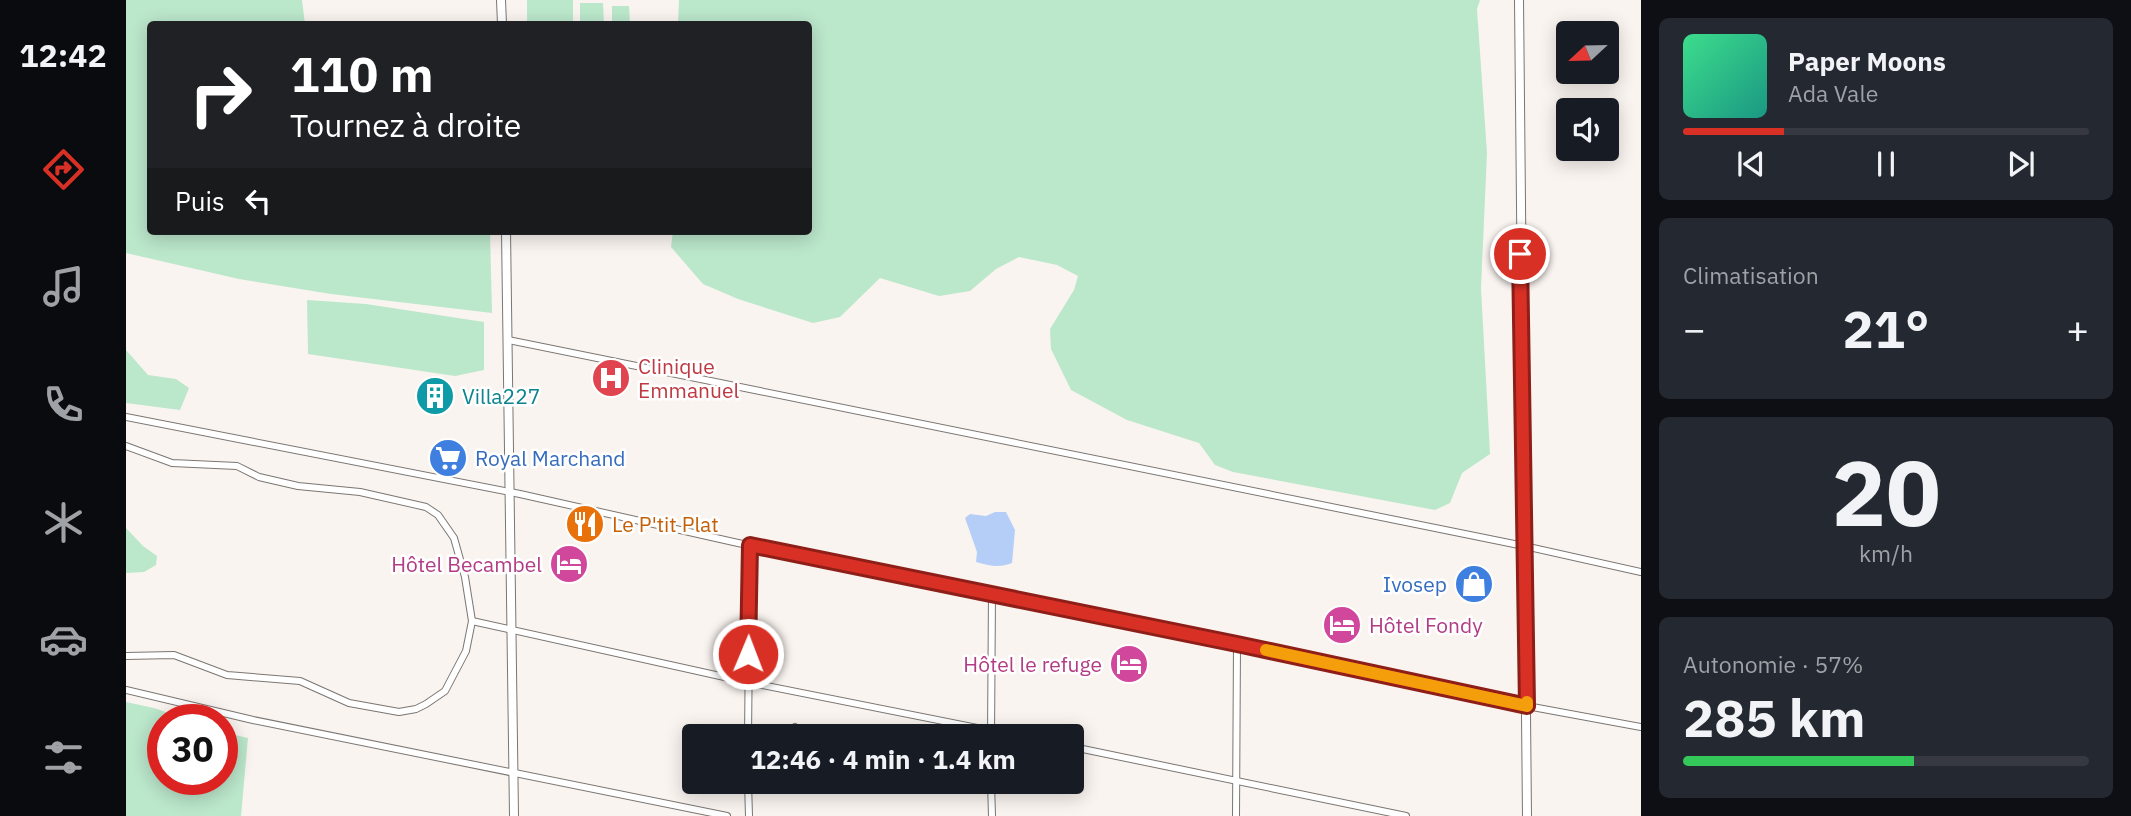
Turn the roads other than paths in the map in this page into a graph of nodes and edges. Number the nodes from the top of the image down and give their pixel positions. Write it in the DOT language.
graph roads {
  1 [pos="501,0"];
  2 [pos="1519,0"];
  3 [pos="502,21"];
  4 [pos="506,235"];
  5 [pos="508,340"];
  6 [pos="126,417"];
  7 [pos="126,446"];
  8 [pos="510,493"];
  9 [pos="750,545"];
  10 [pos="1524,545"];
  11 [pos="1641,572"];
  12 [pos="992,593"];
  13 [pos="472,621"];
  14 [pos="511,631"];
  15 [pos="1237,644"];
  16 [pos="126,656"];
  17 [pos="747,682"];
  18 [pos="126,690"];
  19 [pos="1527,706"];
  20 [pos="748,724"];
  21 [pos="948,724"];
  22 [pos="991,724"];
  23 [pos="1641,727"];
  24 [pos="1084,749"];
  25 [pos="513,774"];
  26 [pos="1237,782"];
  27 [pos="748,794"];
  28 [pos="991,794"];
  29 [pos="514,816"];
  30 [pos="727,816"];
  31 [pos="749,816"];
  32 [pos="992,816"];
  33 [pos="1237,816"];
  34 [pos="1406,816"];
  35 [pos="1527,816"];
  1 -- 3 [label="street"];
  2 -- 10 [label="street"];
  4 -- 5 [label="street"];
  5 -- 8 [label="street"];
  5 -- 10 [label="street"];
  6 -- 8 [label="street"];
  7 -- 13 [label="street"];
  8 -- 9 [label="street"];
  8 -- 14 [label="street"];
  9 -- 12 [label="street"];
  9 -- 17 [label="street"];
  10 -- 11 [label="street"];
  10 -- 19 [label="street"];
  12 -- 15 [label="street"];
  12 -- 22 [label="street"];
  13 -- 14 [label="street"];
  13 -- 16 [label="street"];
  14 -- 17 [label="street"];
  14 -- 25 [label="street"];
  15 -- 19 [label="street"];
  15 -- 26 [label="street"];
  17 -- 20 [label="street"];
  17 -- 21 [label="street"];
  18 -- 25 [label="street"];
  19 -- 23 [label="street"];
  19 -- 35 [label="street"];
  24 -- 26 [label="street"];
  25 -- 29 [label="street"];
  25 -- 30 [label="street"];
  26 -- 33 [label="street"];
  26 -- 34 [label="street"];
  27 -- 31 [label="street"];
  28 -- 32 [label="street"];
}
